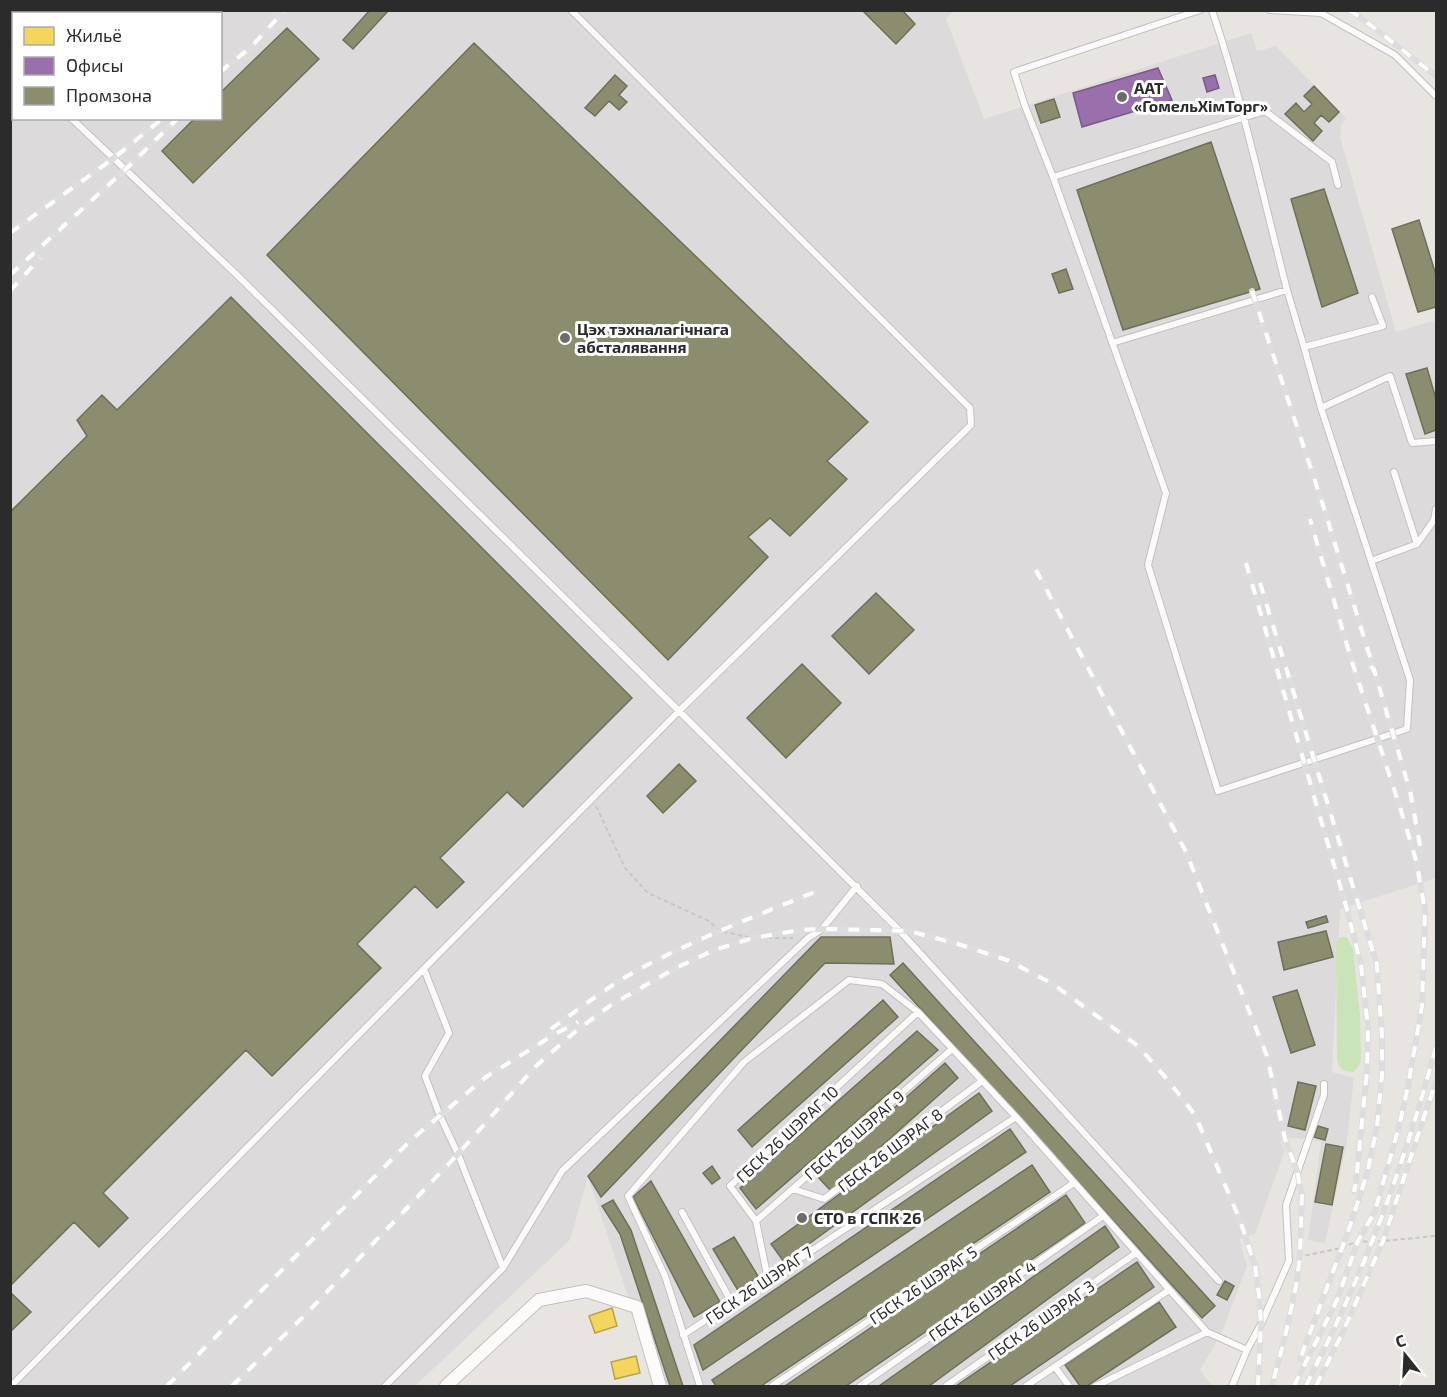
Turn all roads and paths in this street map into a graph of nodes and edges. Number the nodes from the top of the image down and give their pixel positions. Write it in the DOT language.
graph roads {
  1 [pos="572,10"];
  2 [pos="1200,10"];
  3 [pos="1212,10"];
  4 [pos="1270,10"];
  5 [pos="1437,96"];
  6 [pos="1243,118"];
  7 [pos="73,120"];
  8 [pos="1053,177"];
  9 [pos="1338,185"];
  10 [pos="1287,290"];
  11 [pos="1372,297"];
  12 [pos="1112,343"];
  13 [pos="1304,347"];
  14 [pos="1321,408"];
  15 [pos="1437,441"];
  16 [pos="1394,472"];
  17 [pos="1437,509"];
  18 [pos="1417,544"];
  19 [pos="1371,561"];
  20 [pos="679,711"];
  21 [pos="592,798"];
  22 [pos="857,886"];
  23 [pos="808,938"];
  24 [pos="424,969"];
  25 [pos="918,1012"];
  26 [pos="952,1049"];
  27 [pos="982,1081"];
  28 [pos="1324,1084"];
  29 [pos="1016,1117"];
  30 [pos="1074,1183"];
  31 [pos="793,1189"];
  32 [pos="682,1212"];
  33 [pos="1103,1216"];
  34 [pos="756,1221"];
  35 [pos="1437,1236"];
  36 [pos="1136,1253"];
  37 [pos="1289,1261"];
  38 [pos="503,1268"];
  39 [pos="768,1279"];
  40 [pos="1219,1281"];
  41 [pos="1169,1290"];
  42 [pos="732,1303"];
  43 [pos="1207,1332"];
  44 [pos="683,1335"];
  45 [pos="1247,1350"];
  46 [pos="1054,1367"];
  47 [pos="10,1386"];
  48 [pos="385,1386"];
  49 [pos="446,1386"];
  50 [pos="660,1386"];
  51 [pos="699,1386"];
  52 [pos="772,1386"];
  53 [pos="860,1386"];
  54 [pos="946,1386"];
  55 [pos="1026,1386"];
  56 [pos="1069,1386"];
  57 [pos="1096,1386"];
  58 [pos="1233,1386"];
  1 -- 20 [label="lane"];
  2 -- 8 [label="lane"];
  3 -- 6 [label="lane"];
  4 -- 5 [label="lane"];
  6 -- 8 [label="lane"];
  6 -- 9 [label="lane"];
  6 -- 10 [label="lane"];
  7 -- 20 [label="lane"];
  8 -- 12 [label="lane"];
  10 -- 12 [label="lane"];
  10 -- 13 [label="lane"];
  11 -- 13 [label="lane"];
  12 -- 19 [label="lane"];
  13 -- 14 [label="lane"];
  14 -- 15 [label="lane"];
  14 -- 19 [label="lane"];
  16 -- 18 [label="lane"];
  17 -- 18 [label="lane"];
  18 -- 19 [label="lane"];
  20 -- 21 [label="lane"];
  20 -- 22 [label="lane"];
  21 -- 23 [label="path"];
  21 -- 24 [label="lane"];
  22 -- 23 [label="lane"];
  22 -- 40 [label="lane"];
  23 -- 38 [label="lane"];
  24 -- 38 [label="lane"];
  24 -- 47 [label="lane"];
  25 -- 26 [label="lane"];
  25 -- 34 [label="lane, ГБСК 26 ШЭРАГ 10"];
  25 -- 44 [label="lane"];
  26 -- 27 [label="lane"];
  26 -- 31 [label="lane, ГБСК 26 ШЭРАГ 9"];
  27 -- 29 [label="lane"];
  27 -- 31 [label="lane, ГБСК 26 ШЭРАГ 8"];
  28 -- 37 [label="lane"];
  29 -- 30 [label="lane"];
  29 -- 39 [label="lane, ГБСК 26 ШЭРАГ 7"];
  30 -- 33 [label="lane"];
  30 -- 52 [label="lane, ГБСК 26 ШЭРАГ 5"];
  31 -- 34 [label="lane, ГБСК 26 ШЭРАГ 9"];
  32 -- 42 [label="lane"];
  33 -- 36 [label="lane"];
  33 -- 53 [label="lane, ГБСК 26 ШЭРАГ 4"];
  34 -- 39 [label="lane, ГБСК 26 ШЭРАГ 10"];
  35 -- 37 [label="path"];
  36 -- 41 [label="lane"];
  36 -- 54 [label="lane, ГБСК 26 ШЭРАГ 3"];
  37 -- 45 [label="lane"];
  38 -- 48 [label="lane"];
  39 -- 42 [label="lane, ГБСК 26 ШЭРАГ 7"];
  41 -- 43 [label="lane"];
  41 -- 46 [label="lane"];
  42 -- 44 [label="lane, ГБСК 26 ШЭРАГ 7"];
  43 -- 45 [label="lane"];
  43 -- 57 [label="lane"];
  44 -- 51 [label="lane"];
  45 -- 58 [label="lane"];
  46 -- 55 [label="lane"];
  46 -- 56 [label="lane"];
  49 -- 50 [label="street"];
}
